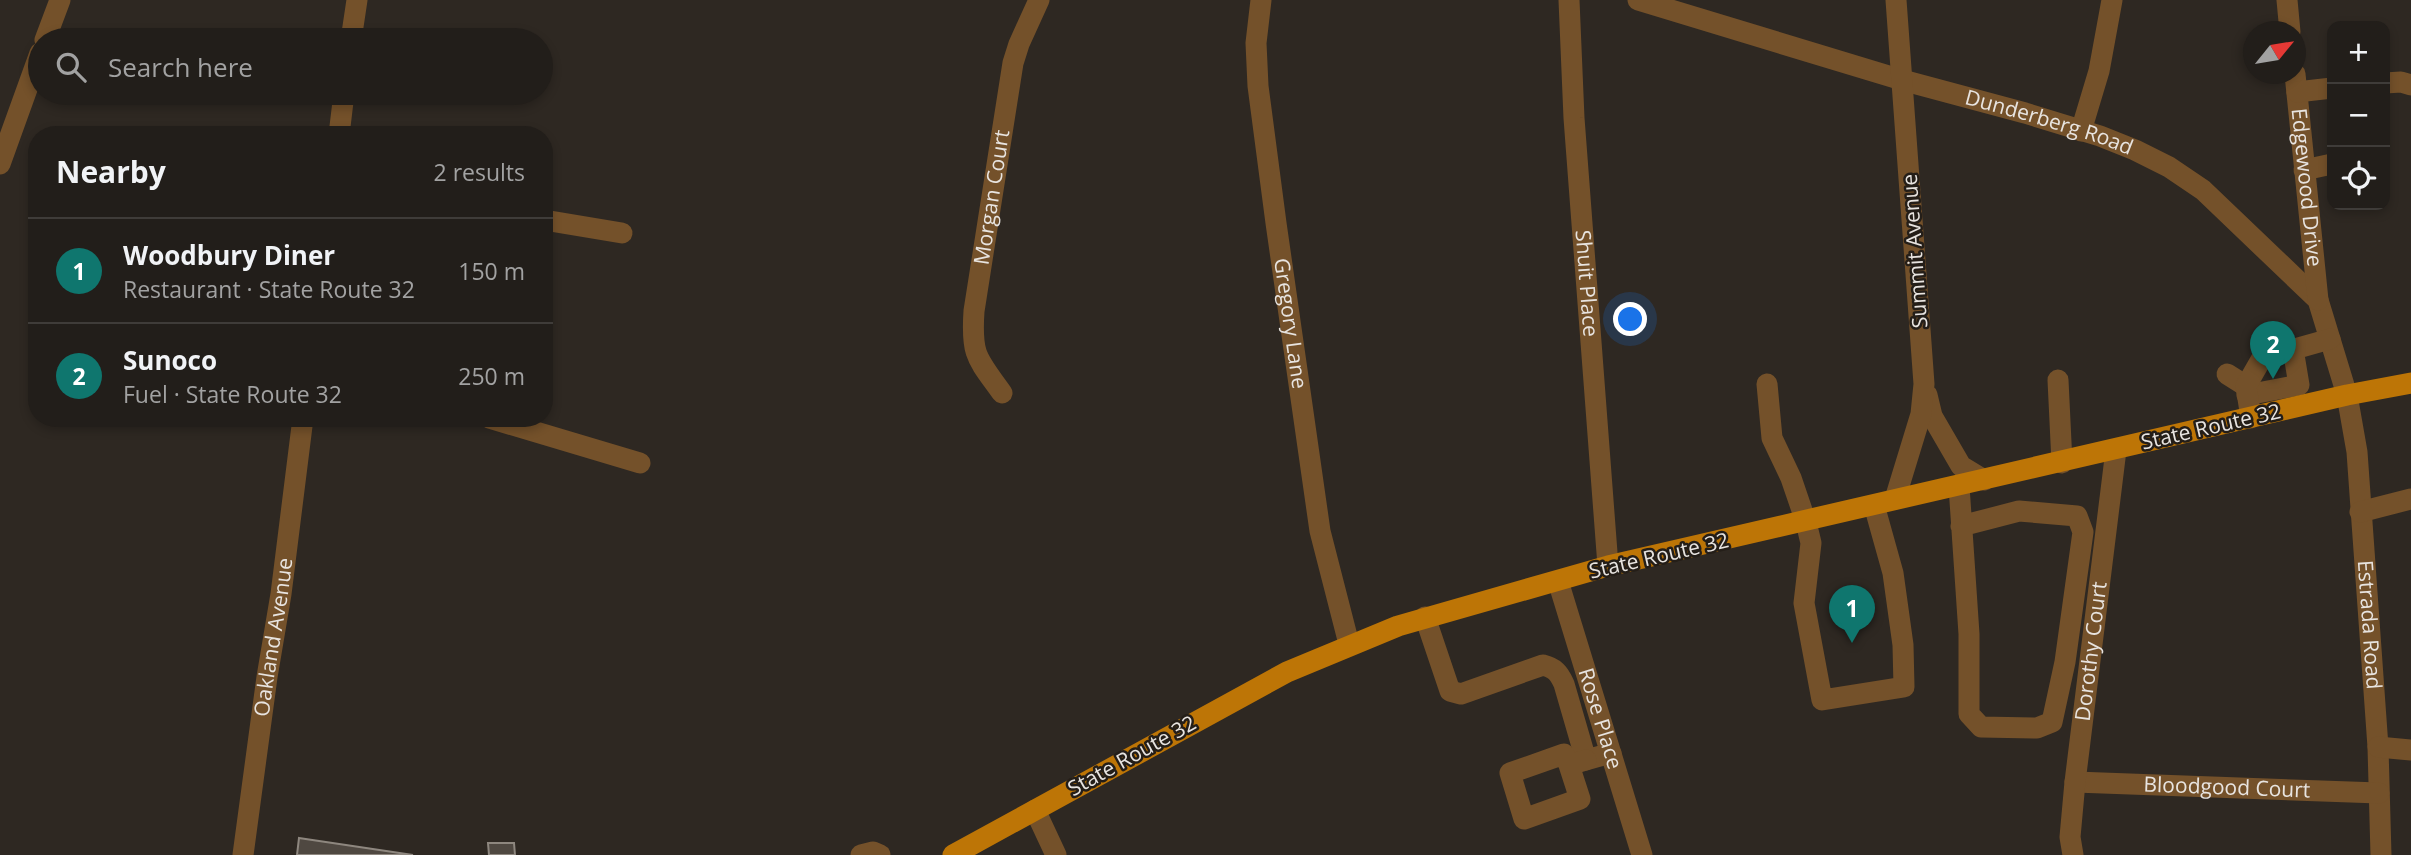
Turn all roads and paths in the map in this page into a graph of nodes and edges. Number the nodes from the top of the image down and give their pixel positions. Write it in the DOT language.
graph roads {
  1 [pos="60,0"];
  2 [pos="357,0"];
  3 [pos="1039,0"];
  4 [pos="1261,0"];
  5 [pos="1569,0"];
  6 [pos="1638,0"];
  7 [pos="1896,0"];
  8 [pos="2112,0"];
  9 [pos="2287,0"];
  10 [pos="2289,21"];
  11 [pos="50,28"];
  12 [pos="353,28"];
  13 [pos="1902,80"];
  14 [pos="2390,83"];
  15 [pos="2296,84"];
  16 [pos="2303,84"];
  17 [pos="2411,85"];
  18 [pos="28,86"];
  19 [pos="2327,87"];
  20 [pos="343,105"];
  21 [pos="340,126"];
  22 [pos="2081,131"];
  23 [pos="0,164"];
  24 [pos="2327,165"];
  25 [pos="2304,170"];
  26 [pos="553,222"];
  27 [pos="622,233"];
  28 [pos="2318,300"];
  29 [pos="2330,339"];
  30 [pos="2293,349"];
  31 [pos="2227,374"];
  32 [pos="2058,380"];
  33 [pos="2411,383"];
  34 [pos="1767,384"];
  35 [pos="1924,384"];
  36 [pos="2246,390"];
  37 [pos="1002,393"];
  38 [pos="2347,395"];
  39 [pos="2250,418"];
  40 [pos="302,427"];
  41 [pos="519,427"];
  42 [pos="2116,450"];
  43 [pos="640,463"];
  44 [pos="2062,463"];
  45 [pos="1984,481"];
  46 [pos="1959,486"];
  47 [pos="1895,499"];
  48 [pos="2411,499"];
  49 [pos="1874,505"];
  50 [pos="2360,512"];
  51 [pos="1806,522"];
  52 [pos="1961,526"];
  53 [pos="1608,566"];
  54 [pos="1558,581"];
  55 [pos="1425,617"];
  56 [pos="1349,644"];
  57 [pos="2378,747"];
  58 [pos="2411,750"];
  59 [pos="1611,753"];
  60 [pos="2075,782"];
  61 [pos="2379,793"];
  62 [pos="1035,810"];
  63 [pos="243,855"];
  64 [pos="861,855"];
  65 [pos="880,855"];
  66 [pos="953,855"];
  67 [pos="1056,855"];
  68 [pos="1642,855"];
  69 [pos="2073,855"];
  70 [pos="2381,855"];
  1 -- 11 [label="street"];
  2 -- 12 [label="street"];
  3 -- 37 [label="street, Morgan Court"];
  4 -- 56 [label="street, Gregory Lane"];
  5 -- 53 [label="street, Shuit Place"];
  6 -- 13 [label="street, Dunderberg Road"];
  7 -- 13 [label="street, Summit Avenue"];
  8 -- 22 [label="street"];
  9 -- 10 [label="street"];
  13 -- 22 [label="street, Dunderberg Road"];
  13 -- 35 [label="street, Summit Avenue"];
  14 -- 17 [label="street"];
  15 -- 25 [label="street, Edgewood Drive"];
  16 -- 19 [label="street"];
  18 -- 23 [label="street"];
  20 -- 21 [label="street"];
  22 -- 28 [label="street, Dunderberg Road"];
  24 -- 25 [label="street"];
  25 -- 28 [label="street, Edgewood Drive"];
  26 -- 27 [label="street"];
  28 -- 29 [label="street, Dunderberg Road"];
  29 -- 30 [label="street"];
  29 -- 38 [label="street, Dunderberg Road"];
  30 -- 36 [label="street"];
  30 -- 36 [label="street"];
  31 -- 36 [label="street"];
  32 -- 44 [label="street"];
  33 -- 38 [label="main road, State Route 32"];
  34 -- 51 [label="street"];
  35 -- 45 [label="street"];
  35 -- 47 [label="street, Summit Avenue"];
  36 -- 39 [label="street"];
  38 -- 39 [label="main road, State Route 32"];
  38 -- 50 [label="street, Estrada Road"];
  39 -- 42 [label="main road, State Route 32"];
  40 -- 63 [label="street, Oakland Avenue"];
  41 -- 43 [label="street"];
  42 -- 44 [label="main road, State Route 32"];
  42 -- 60 [label="street, Dorothy Court"];
  44 -- 45 [label="main road, State Route 32"];
  45 -- 46 [label="main road, State Route 32"];
  46 -- 47 [label="main road, State Route 32"];
  46 -- 52 [label="street"];
  47 -- 49 [label="main road, State Route 32"];
  48 -- 50 [label="street"];
  49 -- 51 [label="main road, State Route 32"];
  49 -- 51 [label="street"];
  50 -- 57 [label="street, Estrada Road"];
  51 -- 53 [label="main road, State Route 32"];
  52 -- 52 [label="street"];
  53 -- 54 [label="main road, State Route 32"];
  54 -- 55 [label="main road, State Route 32"];
  54 -- 59 [label="street, Rose Place"];
  55 -- 56 [label="main road, State Route 32"];
  55 -- 59 [label="street"];
  56 -- 62 [label="main road, State Route 32"];
  57 -- 58 [label="street"];
  57 -- 61 [label="street, Estrada Road"];
  59 -- 68 [label="street, Rose Place"];
  60 -- 61 [label="street, Bloodgood Court"];
  60 -- 69 [label="street, Dorothy Court"];
  61 -- 70 [label="street, Estrada Road"];
  62 -- 66 [label="main road, State Route 32"];
  62 -- 67 [label="street"];
  64 -- 65 [label="street"];
}
